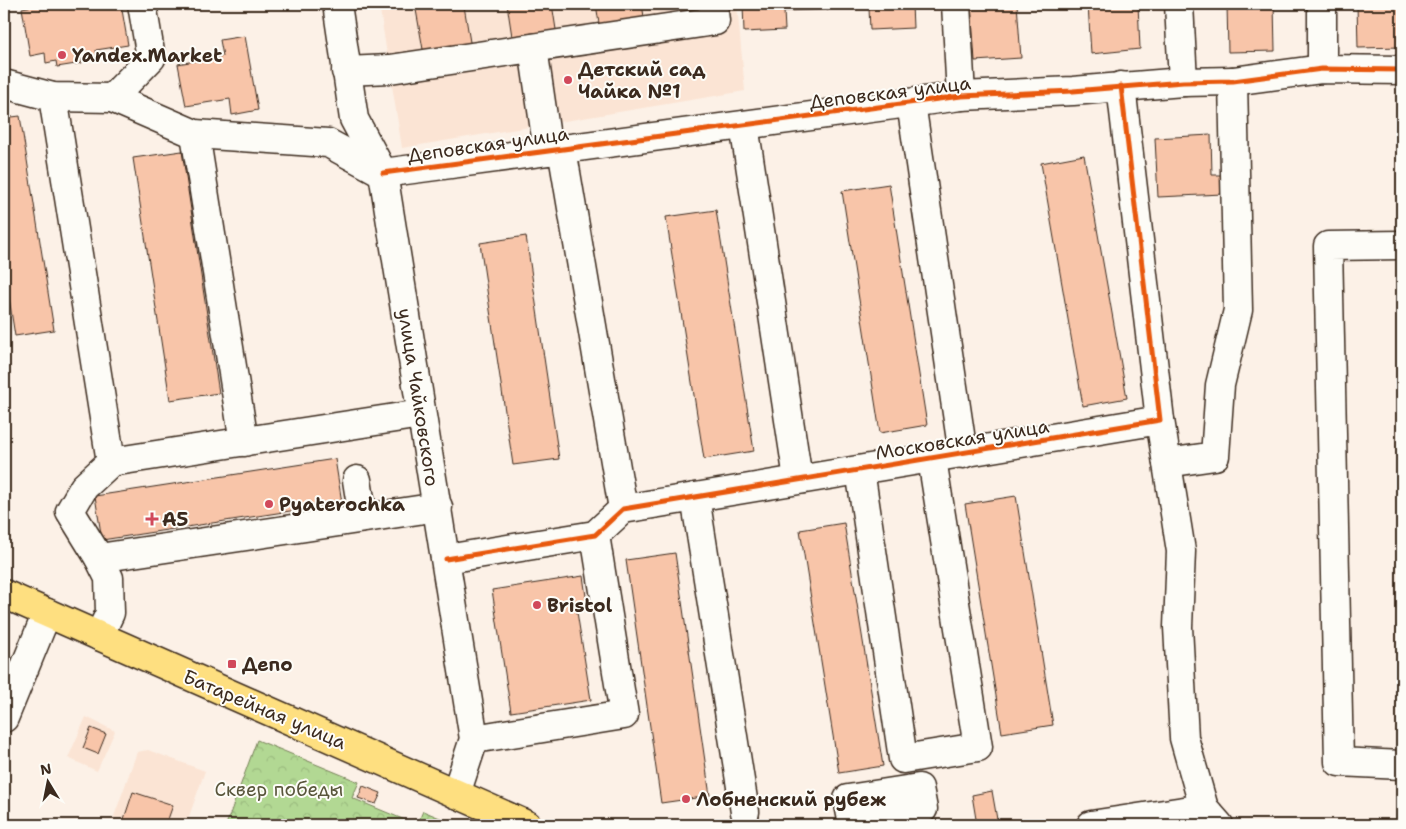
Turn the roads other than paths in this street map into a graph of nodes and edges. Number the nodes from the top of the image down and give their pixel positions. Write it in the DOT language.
graph roads {
  1 [pos="142,4"];
  2 [pos="337,4"];
  3 [pos="713,4"];
  4 [pos="956,4"];
  5 [pos="1179,4"];
  6 [pos="1322,4"];
  7 [pos="533,48"];
  8 [pos="1322,69"];
  9 [pos="1402,70"];
  10 [pos="346,71"];
  11 [pos="1234,80"];
  12 [pos="1183,82"];
  13 [pos="4,84"];
  14 [pos="1121,86"];
  15 [pos="961,96"];
  16 [pos="53,97"];
  17 [pos="112,98"];
  18 [pos="911,103"];
  19 [pos="744,125"];
  20 [pos="195,134"];
  21 [pos="555,150"];
  22 [pos="383,173"];
  23 [pos="1402,246"];
  24 [pos="422,414"];
  25 [pos="1160,420"];
  26 [pos="244,442"];
  27 [pos="963,454"];
  28 [pos="932,459"];
  29 [pos="111,462"];
  30 [pos="1167,463"];
  31 [pos="860,470"];
  32 [pos="357,480"];
  33 [pos="798,480"];
  34 [pos="695,497"];
  35 [pos="438,507"];
  36 [pos="623,509"];
  37 [pos="363,518"];
  38 [pos="595,535"];
  39 [pos="99,558"];
  40 [pos="446,559"];
  41 [pos="4,594"];
  42 [pos="47,613"];
  43 [pos="99,636"];
  44 [pos="13,670"];
  45 [pos="4,718"];
  46 [pos="474,739"];
  47 [pos="904,759"];
  48 [pos="1402,764"];
  49 [pos="908,790"];
  50 [pos="456,794"];
  51 [pos="745,812"];
  52 [pos="1211,816"];
  53 [pos="527,825"];
  54 [pos="1091,825"];
  1 -- 17 [label="street"];
  2 -- 10 [label="street, улица Чайковского"];
  3 -- 7 [label="street"];
  4 -- 15 [label="street"];
  5 -- 12 [label="street"];
  6 -- 8 [label="street"];
  7 -- 10 [label="street"];
  7 -- 21 [label="street"];
  8 -- 9 [label="street, Деповская улица"];
  8 -- 11 [label="street, Деповская улица"];
  10 -- 22 [label="street, улица Чайковского"];
  11 -- 12 [label="street, Деповская улица"];
  11 -- 30 [label="street"];
  12 -- 14 [label="street, Деповская улица"];
  13 -- 16 [label="street"];
  14 -- 15 [label="street, Деповская улица"];
  14 -- 25 [label="street"];
  15 -- 18 [label="street, Деповская улица"];
  16 -- 17 [label="street"];
  16 -- 29 [label="street"];
  17 -- 20 [label="street"];
  18 -- 19 [label="street, Деповская улица"];
  18 -- 27 [label="street"];
  19 -- 21 [label="street, Деповская улица"];
  19 -- 33 [label="street"];
  20 -- 22 [label="street"];
  20 -- 26 [label="street"];
  21 -- 22 [label="street, Деповская улица"];
  21 -- 36 [label="street"];
  22 -- 24 [label="street, улица Чайковского"];
  23 -- 48 [label="street"];
  24 -- 26 [label="street"];
  24 -- 35 [label="street, улица Чайковского"];
  25 -- 27 [label="street, Московская улица"];
  25 -- 30 [label="street"];
  26 -- 29 [label="street"];
  27 -- 28 [label="street, Московская улица"];
  28 -- 31 [label="street, Московская улица"];
  28 -- 47 [label="street"];
  29 -- 39 [label="street"];
  30 -- 52 [label="street"];
  31 -- 33 [label="street, Московская улица"];
  31 -- 47 [label="street"];
  32 -- 37 [label="street"];
  33 -- 34 [label="street, Московская улица"];
  34 -- 36 [label="street, Московская улица"];
  34 -- 51 [label="street"];
  35 -- 37 [label="street"];
  35 -- 40 [label="street, улица Чайковского"];
  36 -- 38 [label="street"];
  37 -- 39 [label="street"];
  38 -- 40 [label="street"];
  38 -- 46 [label="street"];
  39 -- 43 [label="street"];
  40 -- 46 [label="street, улица Чайковского"];
  41 -- 42 [label="main road, Батарейная улица"];
  42 -- 43 [label="main road, Батарейная улица"];
  42 -- 44 [label="street"];
  43 -- 50 [label="main road, Батарейная улица"];
  44 -- 45 [label="street"];
  46 -- 50 [label="street, улица Чайковского"];
  47 -- 49 [label="street"];
  50 -- 53 [label="main road, Батарейная улица"];
  52 -- 54 [label="street"];
}
